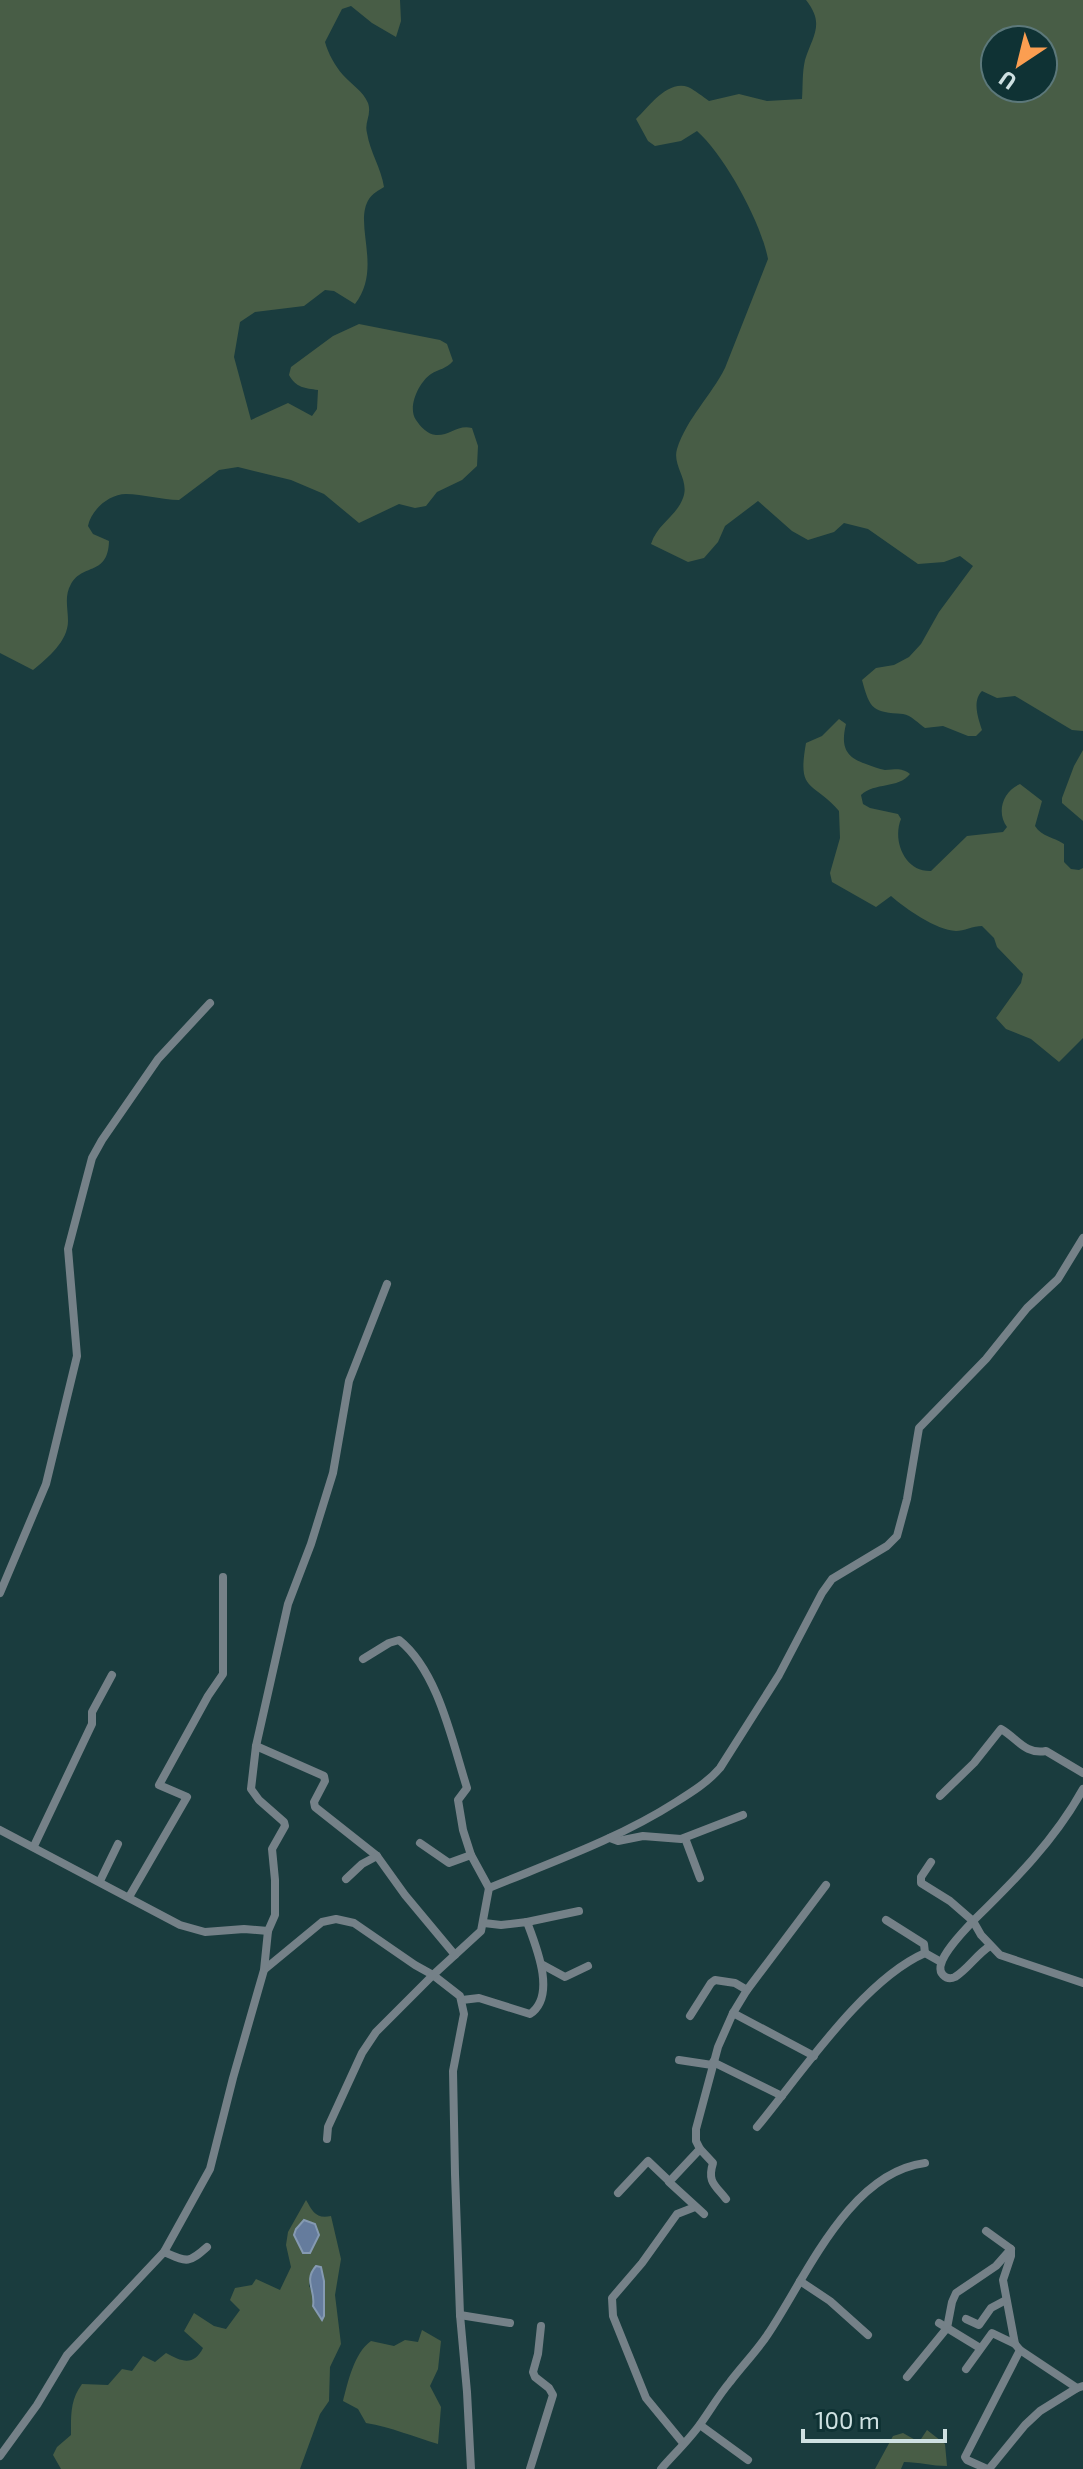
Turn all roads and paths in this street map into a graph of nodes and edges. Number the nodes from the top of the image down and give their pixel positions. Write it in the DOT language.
graph roads {
  1 [pos="210,1003"];
  2 [pos="1083,1238"];
  3 [pos="387,1284"];
  4 [pos="223,1577"];
  5 [pos="0,1593"];
  6 [pos="363,1659"];
  7 [pos="112,1675"];
  8 [pos="256,1746"];
  9 [pos="1083,1773"];
  10 [pos="1083,1789"];
  11 [pos="940,1796"];
  12 [pos="743,1815"];
  13 [pos="0,1830"];
  14 [pos="610,1838"];
  15 [pos="685,1838"];
  16 [pos="420,1843"];
  17 [pos="118,1844"];
  18 [pos="34,1846"];
  19 [pos="471,1855"];
  20 [pos="377,1856"];
  21 [pos="931,1862"];
  22 [pos="700,1878"];
  23 [pos="346,1879"];
  24 [pos="100,1881"];
  25 [pos="826,1885"];
  26 [pos="489,1888"];
  27 [pos="129,1897"];
  28 [pos="579,1911"];
  29 [pos="886,1920"];
  30 [pos="973,1921"];
  31 [pos="527,1922"];
  32 [pos="484,1923"];
  33 [pos="268,1931"];
  34 [pos="990,1946"];
  35 [pos="925,1953"];
  36 [pos="455,1955"];
  37 [pos="941,1962"];
  38 [pos="543,1965"];
  39 [pos="588,1966"];
  40 [pos="264,1970"];
  41 [pos="433,1975"];
  42 [pos="1083,1983"];
  43 [pos="747,1990"];
  44 [pos="462,2000"];
  45 [pos="733,2013"];
  46 [pos="690,2016"];
  47 [pos="814,2056"];
  48 [pos="679,2060"];
  49 [pos="713,2064"];
  50 [pos="782,2096"];
  51 [pos="757,2127"];
  52 [pos="327,2139"];
  53 [pos="700,2149"];
  54 [pos="925,2163"];
  55 [pos="669,2181"];
  56 [pos="618,2193"];
  57 [pos="726,2199"];
  58 [pos="695,2207"];
  59 [pos="704,2214"];
  60 [pos="986,2231"];
  61 [pos="207,2247"];
  62 [pos="1011,2249"];
  63 [pos="164,2252"];
  64 [pos="800,2281"];
  65 [pos="1006,2300"];
  66 [pos="460,2315"];
  67 [pos="966,2319"];
  68 [pos="510,2323"];
  69 [pos="943,2325"];
  70 [pos="541,2326"];
  71 [pos="868,2335"];
  72 [pos="1018,2347"];
  73 [pos="980,2348"];
  74 [pos="966,2369"];
  75 [pos="907,2377"];
  76 [pos="1080,2387"];
  77 [pos="700,2425"];
  78 [pos="683,2443"];
  79 [pos="0,2456"];
  80 [pos="748,2460"];
  81 [pos="471,2469"];
  82 [pos="530,2469"];
  83 [pos="661,2469"];
  84 [pos="988,2469"];
  1 -- 5 [label="street"];
  2 -- 14 [label="street"];
  3 -- 8 [label="street"];
  4 -- 27 [label="street"];
  6 -- 19 [label="street"];
  7 -- 18 [label="street"];
  8 -- 20 [label="street"];
  8 -- 33 [label="street"];
  9 -- 11 [label="street"];
  10 -- 30 [label="street"];
  12 -- 15 [label="street"];
  13 -- 18 [label="street"];
  14 -- 15 [label="street"];
  14 -- 26 [label="street"];
  15 -- 22 [label="street"];
  16 -- 19 [label="street"];
  17 -- 24 [label="street"];
  18 -- 24 [label="street"];
  19 -- 26 [label="street"];
  20 -- 23 [label="street"];
  20 -- 36 [label="street"];
  21 -- 30 [label="street"];
  24 -- 27 [label="street"];
  25 -- 43 [label="street"];
  26 -- 32 [label="street"];
  27 -- 33 [label="street"];
  28 -- 31 [label="street"];
  29 -- 35 [label="street"];
  30 -- 34 [label="street"];
  30 -- 37 [label="street"];
  31 -- 32 [label="street"];
  31 -- 38 [label="street"];
  32 -- 36 [label="street"];
  33 -- 40 [label="street"];
  34 -- 37 [label="street"];
  34 -- 42 [label="street"];
  35 -- 37 [label="street"];
  35 -- 47 [label="street"];
  36 -- 41 [label="street"];
  38 -- 39 [label="street"];
  38 -- 44 [label="street"];
  40 -- 41 [label="street"];
  40 -- 63 [label="street"];
  41 -- 44 [label="street"];
  41 -- 52 [label="street"];
  43 -- 45 [label="street"];
  43 -- 46 [label="street"];
  44 -- 66 [label="street"];
  45 -- 47 [label="street"];
  45 -- 49 [label="street"];
  47 -- 50 [label="street"];
  48 -- 49 [label="street"];
  49 -- 50 [label="street"];
  49 -- 53 [label="street"];
  50 -- 51 [label="street"];
  53 -- 55 [label="street"];
  53 -- 57 [label="street"];
  54 -- 64 [label="street"];
  55 -- 56 [label="street"];
  55 -- 58 [label="street"];
  58 -- 59 [label="street"];
  58 -- 78 [label="street"];
  60 -- 62 [label="street"];
  61 -- 63 [label="street"];
  62 -- 65 [label="street"];
  62 -- 69 [label="street"];
  63 -- 79 [label="street"];
  64 -- 71 [label="street"];
  64 -- 77 [label="street"];
  65 -- 67 [label="street"];
  65 -- 72 [label="street"];
  66 -- 68 [label="street"];
  66 -- 81 [label="street"];
  69 -- 73 [label="street"];
  69 -- 75 [label="street"];
  70 -- 82 [label="street"];
  72 -- 73 [label="street"];
  72 -- 76 [label="street"];
  72 -- 84 [label="street"];
  73 -- 74 [label="street"];
  76 -- 84 [label="street"];
  77 -- 78 [label="street"];
  77 -- 80 [label="street"];
  78 -- 83 [label="street"];
}
